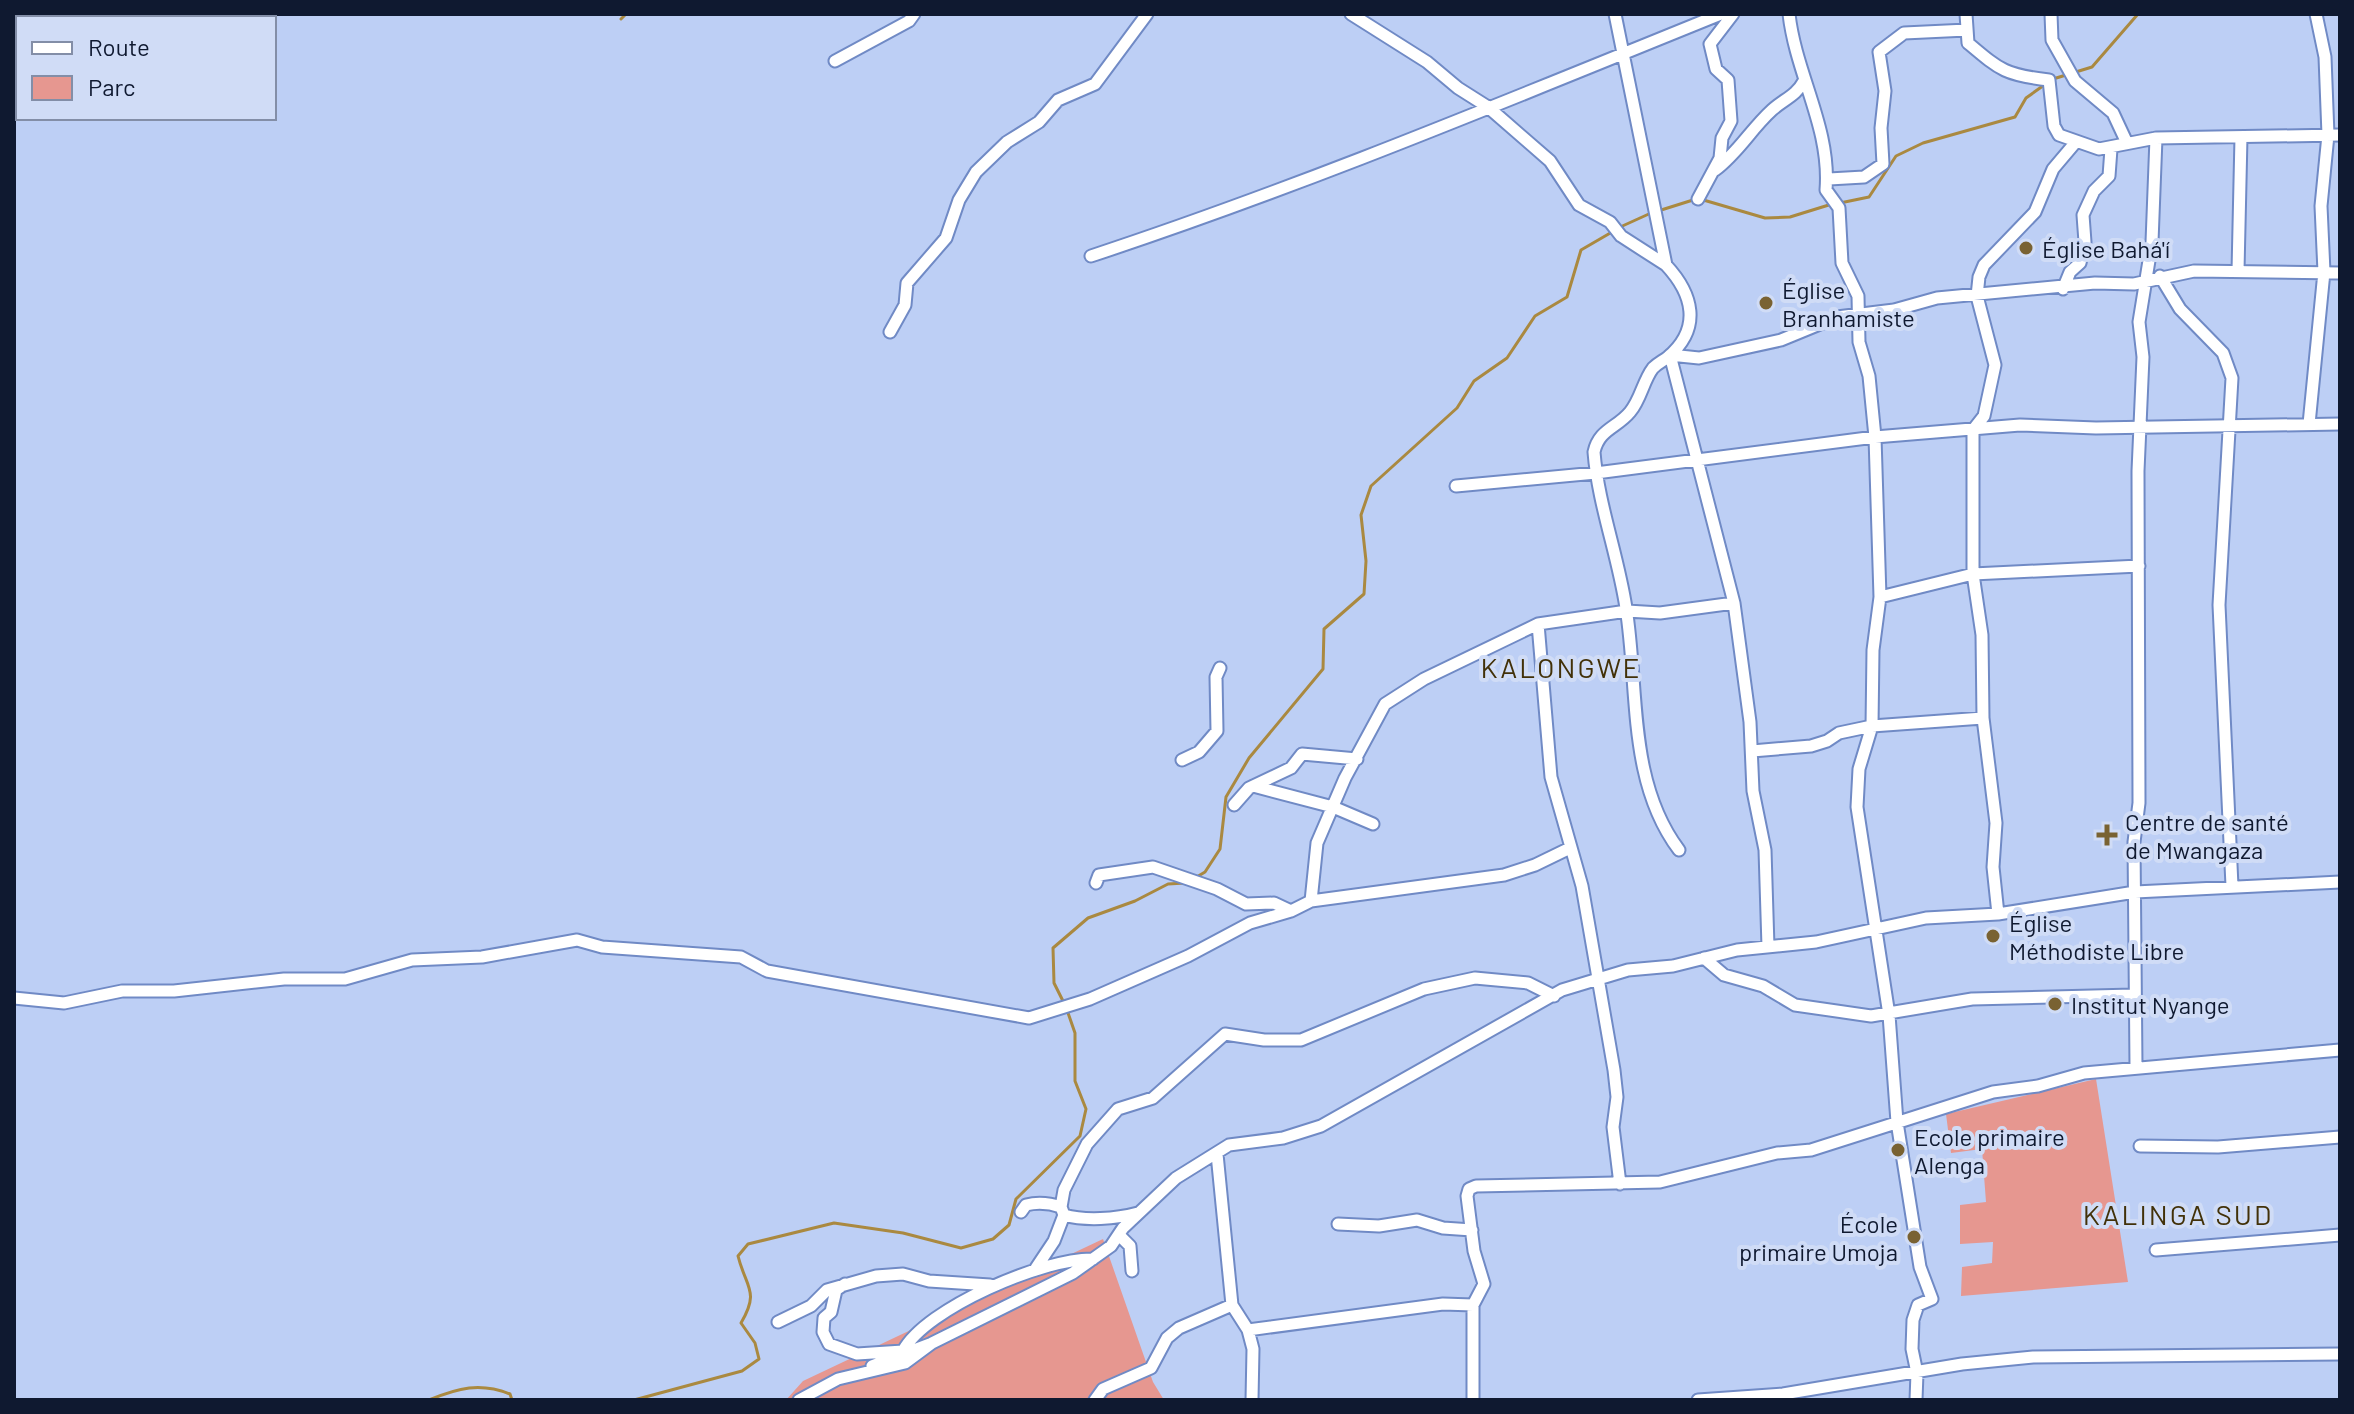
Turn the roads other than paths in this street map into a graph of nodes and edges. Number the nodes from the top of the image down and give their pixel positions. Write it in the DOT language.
graph roads {
  1 [pos="914,14"];
  2 [pos="1147,14"];
  3 [pos="1351,14"];
  4 [pos="1615,14"];
  5 [pos="1721,14"];
  6 [pos="1733,14"];
  7 [pos="1789,14"];
  8 [pos="1966,14"];
  9 [pos="2051,14"];
  10 [pos="2316,14"];
  11 [pos="1967,30"];
  12 [pos="1623,51"];
  13 [pos="835,61"];
  14 [pos="1804,81"];
  15 [pos="1488,107"];
  16 [pos="2334,135"];
  17 [pos="2241,137"];
  18 [pos="2156,138"];
  19 [pos="2075,143"];
  20 [pos="2127,143"];
  21 [pos="2111,149"];
  22 [pos="1710,174"];
  23 [pos="1829,179"];
  24 [pos="1698,199"];
  25 [pos="1091,256"];
  26 [pos="1666,265"];
  27 [pos="2238,271"];
  28 [pos="2324,272"];
  29 [pos="2340,273"];
  30 [pos="2160,276"];
  31 [pos="2147,280"];
  32 [pos="2063,289"];
  33 [pos="1977,296"];
  34 [pos="1857,314"];
  35 [pos="890,332"];
  36 [pos="1670,355"];
  37 [pos="2231,424"];
  38 [pos="2309,424"];
  39 [pos="2340,424"];
  40 [pos="2140,427"];
  41 [pos="1973,430"];
  42 [pos="1875,437"];
  43 [pos="1699,460"];
  44 [pos="1596,473"];
  45 [pos="1456,486"];
  46 [pos="2139,566"];
  47 [pos="1973,574"];
  48 [pos="1880,597"];
  49 [pos="1734,603"];
  50 [pos="1627,611"];
  51 [pos="1538,624"];
  52 [pos="1220,668"];
  53 [pos="1983,718"];
  54 [pos="1872,726"];
  55 [pos="1752,751"];
  56 [pos="1357,759"];
  57 [pos="1182,760"];
  58 [pos="1253,786"];
  59 [pos="1234,805"];
  60 [pos="1333,807"];
  61 [pos="1373,824"];
  62 [pos="1570,848"];
  63 [pos="1679,850"];
  64 [pos="2340,882"];
  65 [pos="1096,883"];
  66 [pos="2232,886"];
  67 [pos="2135,892"];
  68 [pos="1311,901"];
  69 [pos="1291,911"];
  70 [pos="1998,914"];
  71 [pos="1878,928"];
  72 [pos="1768,947"];
  73 [pos="1704,958"];
  74 [pos="1596,978"];
  75 [pos="2133,995"];
  76 [pos="1554,996"];
  77 [pos="14,998"];
  78 [pos="1889,1015"];
  79 [pos="2340,1050"];
  80 [pos="2136,1066"];
  81 [pos="1897,1122"];
  82 [pos="2340,1137"];
  83 [pos="2140,1146"];
  84 [pos="1217,1154"];
  85 [pos="1620,1184"];
  86 [pos="1062,1211"];
  87 [pos="1021,1212"];
  88 [pos="1138,1213"];
  89 [pos="1338,1224"];
  90 [pos="1472,1230"];
  91 [pos="1119,1235"];
  92 [pos="2340,1235"];
  93 [pos="2156,1250"];
  94 [pos="1093,1259"];
  95 [pos="1132,1271"];
  96 [pos="1033,1272"];
  97 [pos="845,1284"];
  98 [pos="998,1285"];
  99 [pos="1232,1305"];
  100 [pos="1473,1305"];
  101 [pos="778,1322"];
  102 [pos="1248,1330"];
  103 [pos="932,1343"];
  104 [pos="903,1351"];
  105 [pos="2340,1354"];
  106 [pos="857,1372"];
  107 [pos="1917,1373"];
  108 [pos="799,1400"];
  109 [pos="1095,1400"];
  110 [pos="1252,1400"];
  111 [pos="1473,1400"];
  112 [pos="1698,1400"];
  113 [pos="1916,1400"];
  1 -- 13 [label="street"];
  2 -- 35 [label="street"];
  3 -- 15 [label="street"];
  4 -- 12 [label="street"];
  5 -- 12 [label="street"];
  6 -- 22 [label="street"];
  7 -- 14 [label="street"];
  8 -- 11 [label="street"];
  9 -- 20 [label="street"];
  10 -- 16 [label="street"];
  11 -- 19 [label="street"];
  11 -- 23 [label="street"];
  12 -- 15 [label="street"];
  12 -- 26 [label="street"];
  14 -- 22 [label="street"];
  14 -- 23 [label="street"];
  15 -- 25 [label="street"];
  15 -- 26 [label="street"];
  16 -- 17 [label="street"];
  16 -- 28 [label="street"];
  17 -- 18 [label="street"];
  17 -- 27 [label="street"];
  18 -- 20 [label="street"];
  18 -- 31 [label="street"];
  19 -- 21 [label="street"];
  19 -- 33 [label="street"];
  20 -- 21 [label="street"];
  21 -- 32 [label="street"];
  22 -- 24 [label="street"];
  23 -- 34 [label="street"];
  26 -- 36 [label="street"];
  27 -- 28 [label="street"];
  27 -- 30 [label="street"];
  28 -- 29 [label="street"];
  28 -- 38 [label="street"];
  30 -- 31 [label="street"];
  30 -- 37 [label="street"];
  31 -- 32 [label="street"];
  31 -- 40 [label="street"];
  32 -- 33 [label="street"];
  33 -- 34 [label="street"];
  33 -- 41 [label="street"];
  34 -- 36 [label="street"];
  34 -- 42 [label="street"];
  36 -- 43 [label="street"];
  36 -- 44 [label="street"];
  37 -- 38 [label="street"];
  37 -- 40 [label="street"];
  37 -- 66 [label="street"];
  38 -- 39 [label="street"];
  40 -- 41 [label="street"];
  40 -- 46 [label="street"];
  41 -- 42 [label="street"];
  41 -- 47 [label="street"];
  42 -- 43 [label="street"];
  42 -- 48 [label="street"];
  43 -- 44 [label="street"];
  43 -- 49 [label="street"];
  44 -- 45 [label="street"];
  44 -- 50 [label="street"];
  46 -- 47 [label="street"];
  46 -- 67 [label="street"];
  47 -- 48 [label="street"];
  47 -- 53 [label="street"];
  48 -- 54 [label="street"];
  49 -- 50 [label="street"];
  49 -- 55 [label="street"];
  50 -- 51 [label="street"];
  50 -- 63 [label="street"];
  51 -- 56 [label="street"];
  51 -- 62 [label="street"];
  52 -- 57 [label="street"];
  53 -- 54 [label="street"];
  53 -- 70 [label="street"];
  54 -- 55 [label="street"];
  54 -- 71 [label="street"];
  55 -- 72 [label="street"];
  56 -- 58 [label="street"];
  56 -- 60 [label="street"];
  58 -- 59 [label="street"];
  58 -- 60 [label="street"];
  60 -- 61 [label="street"];
  60 -- 68 [label="street"];
  62 -- 68 [label="street"];
  62 -- 74 [label="street"];
  64 -- 66 [label="street"];
  65 -- 69 [label="street"];
  66 -- 67 [label="street"];
  67 -- 70 [label="street"];
  67 -- 75 [label="street"];
  68 -- 69 [label="street"];
  69 -- 77 [label="street"];
  70 -- 71 [label="street"];
  71 -- 72 [label="street"];
  71 -- 78 [label="street"];
  72 -- 73 [label="street"];
  73 -- 74 [label="street"];
  73 -- 78 [label="street"];
  74 -- 76 [label="street"];
  74 -- 85 [label="street"];
  75 -- 78 [label="street"];
  75 -- 80 [label="street"];
  76 -- 84 [label="street"];
  76 -- 86 [label="street"];
  78 -- 81 [label="street"];
  79 -- 80 [label="street"];
  80 -- 81 [label="street"];
  81 -- 85 [label="street"];
  81 -- 107 [label="street"];
  82 -- 83 [label="street"];
  84 -- 88 [label="street"];
  84 -- 99 [label="street"];
  85 -- 90 [label="street"];
  86 -- 87 [label="street"];
  86 -- 88 [label="street"];
  86 -- 96 [label="street"];
  88 -- 91 [label="street"];
  89 -- 90 [label="street"];
  90 -- 100 [label="street"];
  91 -- 94 [label="street"];
  91 -- 95 [label="street"];
  92 -- 93 [label="street"];
  94 -- 96 [label="street"];
  94 -- 103 [label="street"];
  96 -- 98 [label="street"];
  97 -- 98 [label="street"];
  97 -- 101 [label="street"];
  97 -- 104 [label="street"];
  98 -- 104 [label="street"];
  99 -- 102 [label="street"];
  99 -- 109 [label="street"];
  100 -- 102 [label="street"];
  100 -- 111 [label="street"];
  102 -- 110 [label="street"];
  103 -- 104 [label="street"];
  103 -- 106 [label="street"];
  104 -- 106 [label="street"];
  105 -- 107 [label="street"];
  106 -- 108 [label="street"];
  107 -- 112 [label="street"];
  107 -- 113 [label="street"];
}
